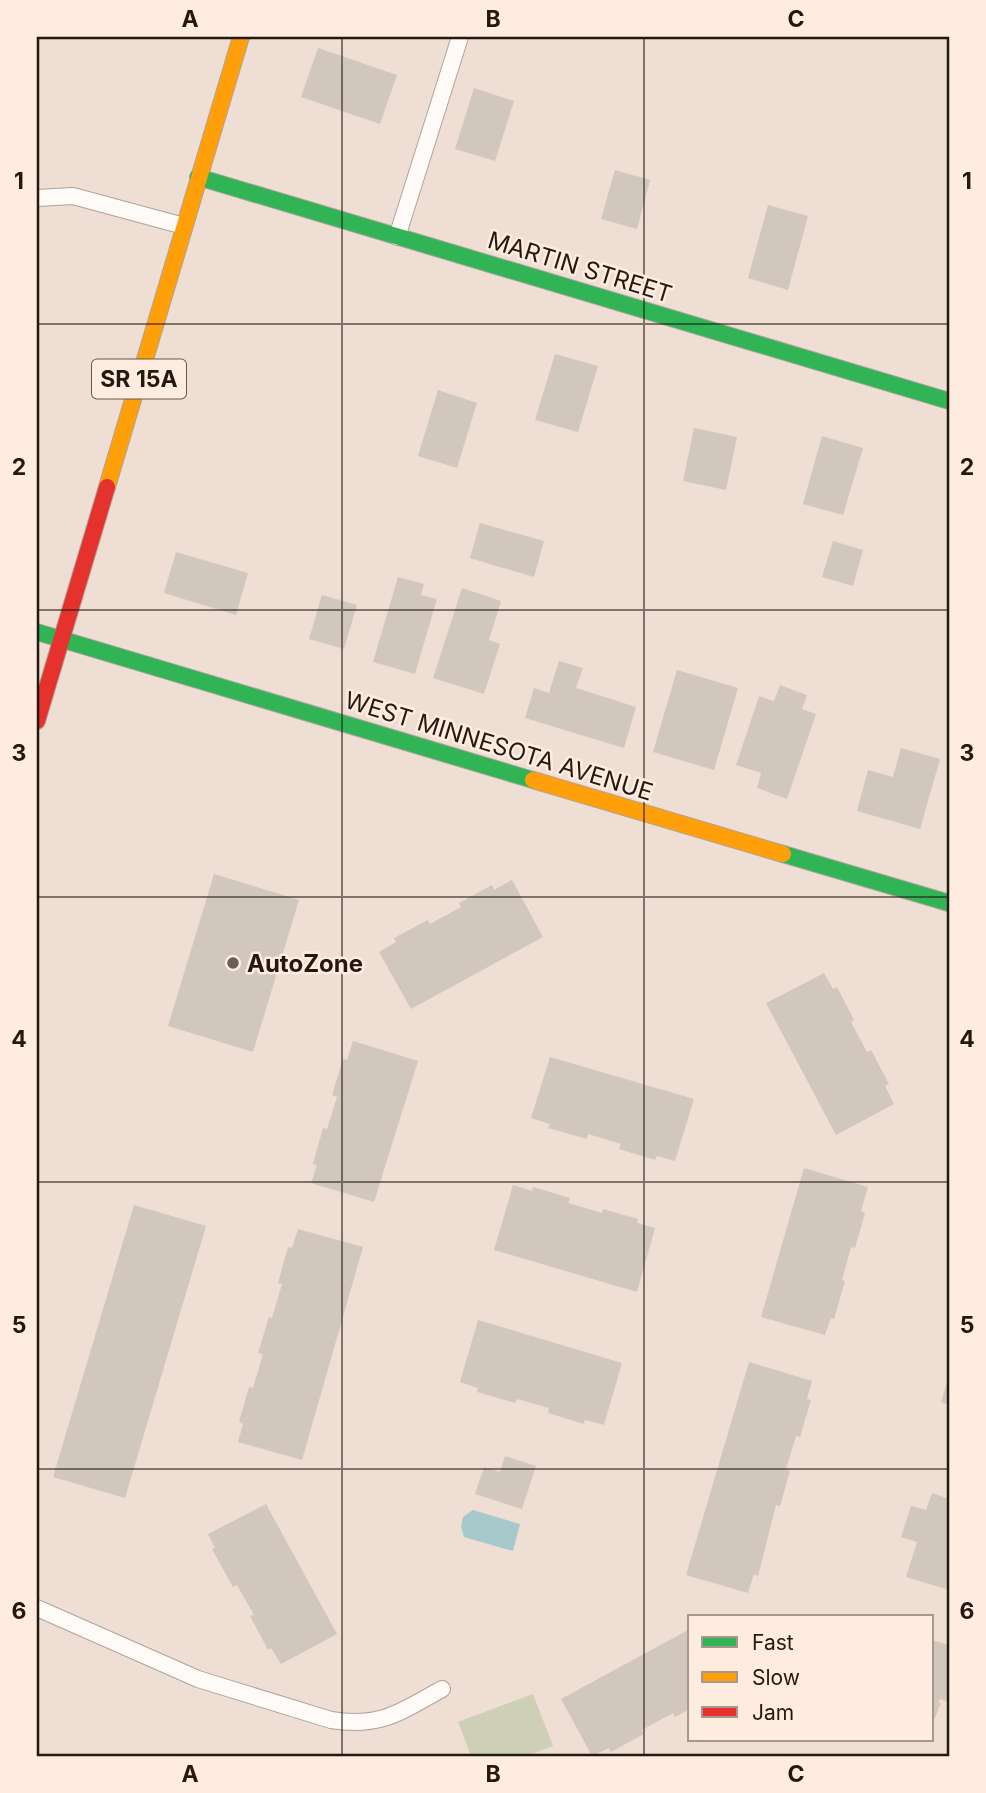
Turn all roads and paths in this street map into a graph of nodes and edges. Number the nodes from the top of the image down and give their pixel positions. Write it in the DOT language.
graph roads {
  1 [pos="241,37"];
  2 [pos="460,37"];
  3 [pos="198,177"];
  4 [pos="37,198"];
  5 [pos="184,226"];
  6 [pos="397,237"];
  7 [pos="949,401"];
  8 [pos="37,632"];
  9 [pos="61,640"];
  10 [pos="37,721"];
  11 [pos="949,903"];
  12 [pos="37,1608"];
  13 [pos="442,1689"];
  1 -- 3 [label="main road, SR 15A"];
  2 -- 6 [label="lane"];
  3 -- 5 [label="main road, SR 15A"];
  3 -- 6 [label="main road, MARTIN STREET"];
  4 -- 5 [label="lane"];
  5 -- 9 [label="main road, SR 15A"];
  6 -- 7 [label="main road, MARTIN STREET"];
  8 -- 9 [label="main road, WEST MINNESOTA AVENUE"];
  9 -- 10 [label="main road, SR 15A"];
  9 -- 11 [label="main road, WEST MINNESOTA AVENUE"];
  12 -- 13 [label="lane"];
}
